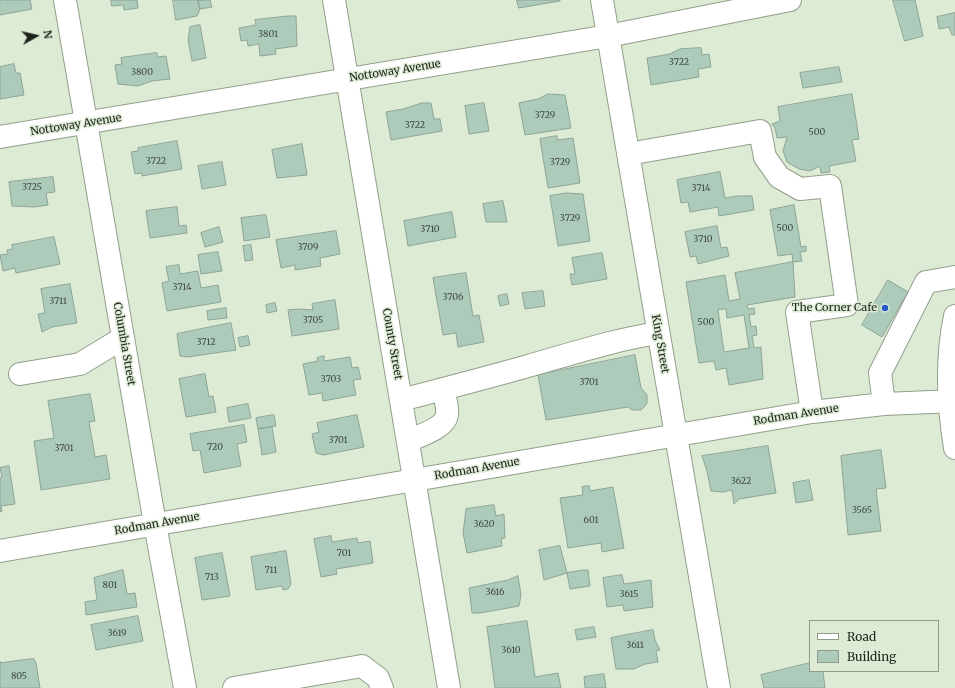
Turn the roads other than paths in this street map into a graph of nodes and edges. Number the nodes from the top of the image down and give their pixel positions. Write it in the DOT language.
graph roads {
  1 [pos="65,0"];
  2 [pos="334,0"];
  3 [pos="602,0"];
  4 [pos="790,0"];
  5 [pos="608,36"];
  6 [pos="347,79"];
  7 [pos="86,123"];
  8 [pos="0,137"];
  9 [pos="628,154"];
  10 [pos="955,277"];
  11 [pos="955,316"];
  12 [pos="658,332"];
  13 [pos="123,338"];
  14 [pos="20,374"];
  15 [pos="443,389"];
  16 [pos="401,400"];
  17 [pos="952,401"];
  18 [pos="884,404"];
  19 [pos="812,412"];
  20 [pos="675,435"];
  21 [pos="408,441"];
  22 [pos="955,448"];
  23 [pos="414,480"];
  24 [pos="155,524"];
  25 [pos="0,551"];
  26 [pos="297,683"];
  27 [pos="184,688"];
  28 [pos="234,688"];
  29 [pos="382,688"];
  30 [pos="449,688"];
  31 [pos="719,688"];
  1 -- 7 [label="street, Columbia Street"];
  2 -- 6 [label="street, County Street"];
  3 -- 5 [label="street, King Street"];
  4 -- 5 [label="street, Nottoway Avenue"];
  5 -- 6 [label="street, Nottoway Avenue"];
  5 -- 9 [label="street, King Street"];
  6 -- 7 [label="street, Nottoway Avenue"];
  6 -- 16 [label="street, County Street"];
  7 -- 8 [label="street, Nottoway Avenue"];
  7 -- 13 [label="street, Columbia Street"];
  9 -- 12 [label="street, King Street"];
  9 -- 19 [label="street"];
  10 -- 18 [label="street"];
  11 -- 17 [label="street"];
  12 -- 15 [label="street"];
  12 -- 20 [label="street, King Street"];
  13 -- 14 [label="street"];
  13 -- 24 [label="street, Columbia Street"];
  15 -- 16 [label="street"];
  15 -- 21 [label="street"];
  16 -- 21 [label="street, County Street"];
  17 -- 18 [label="street, Rodman Avenue"];
  17 -- 22 [label="street"];
  18 -- 19 [label="street, Rodman Avenue"];
  19 -- 20 [label="street, Rodman Avenue"];
  20 -- 23 [label="street, Rodman Avenue"];
  20 -- 31 [label="street, King Street"];
  21 -- 23 [label="street, County Street"];
  23 -- 24 [label="street, Rodman Avenue"];
  23 -- 30 [label="street, County Street"];
  24 -- 25 [label="street, Rodman Avenue"];
  24 -- 27 [label="street, Columbia Street"];
  26 -- 28 [label="street"];
  26 -- 29 [label="street"];
}
